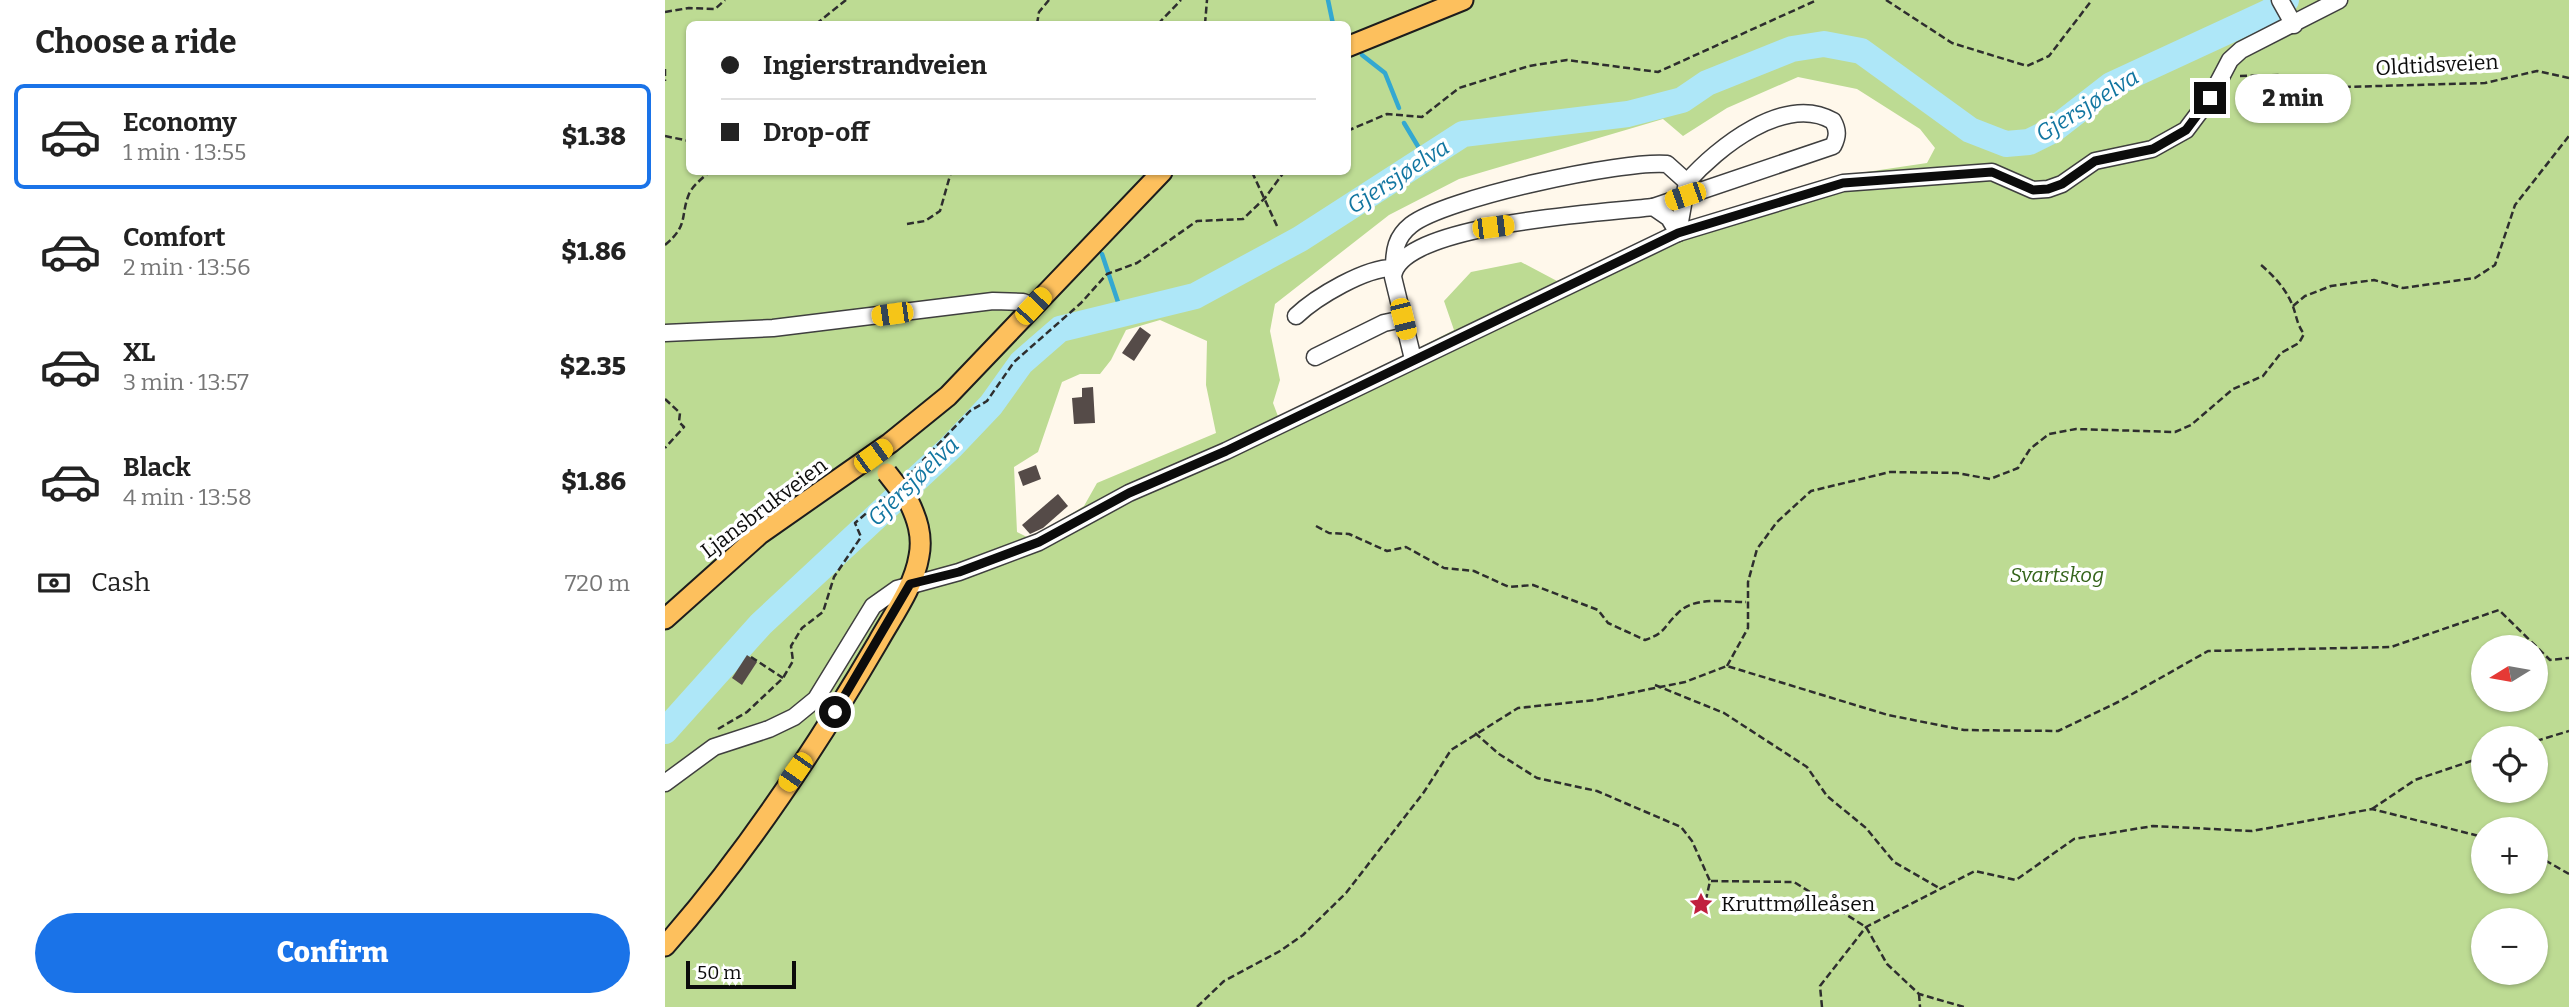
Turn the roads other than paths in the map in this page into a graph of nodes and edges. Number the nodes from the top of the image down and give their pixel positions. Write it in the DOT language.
graph roads {
  1 [pos="1463,0"];
  2 [pos="2339,0"];
  3 [pos="2283,5"];
  4 [pos="2294,25"];
  5 [pos="1355,44"];
  6 [pos="1159,175"];
  7 [pos="1686,189"];
  8 [pos="1653,207"];
  9 [pos="1678,233"];
  10 [pos="1394,268"];
  11 [pos="1033,306"];
  12 [pos="1296,316"];
  13 [pos="1403,319"];
  14 [pos="665,333"];
  15 [pos="1315,357"];
  16 [pos="1413,359"];
  17 [pos="873,456"];
  18 [pos="910,584"];
  19 [pos="665,619"];
  20 [pos="665,783"];
  21 [pos="665,946"];
  1 -- 5 [label="main road"];
  2 -- 4 [label="street"];
  3 -- 4 [label="street"];
  4 -- 9 [label="street"];
  6 -- 11 [label="main road, Ljansbrukveien"];
  7 -- 7 [label="street"];
  7 -- 8 [label="street"];
  7 -- 9 [label="street"];
  7 -- 10 [label="street"];
  8 -- 9 [label="street"];
  8 -- 10 [label="street"];
  9 -- 16 [label="street"];
  10 -- 12 [label="street"];
  10 -- 13 [label="street"];
  11 -- 14 [label="street"];
  11 -- 17 [label="main road, Ljansbrukveien"];
  13 -- 15 [label="street"];
  13 -- 16 [label="street"];
  16 -- 18 [label="street"];
  17 -- 18 [label="main road, bridge"];
  17 -- 19 [label="main road, Ljansbrukveien"];
  18 -- 20 [label="street"];
  18 -- 21 [label="main road"];
}
